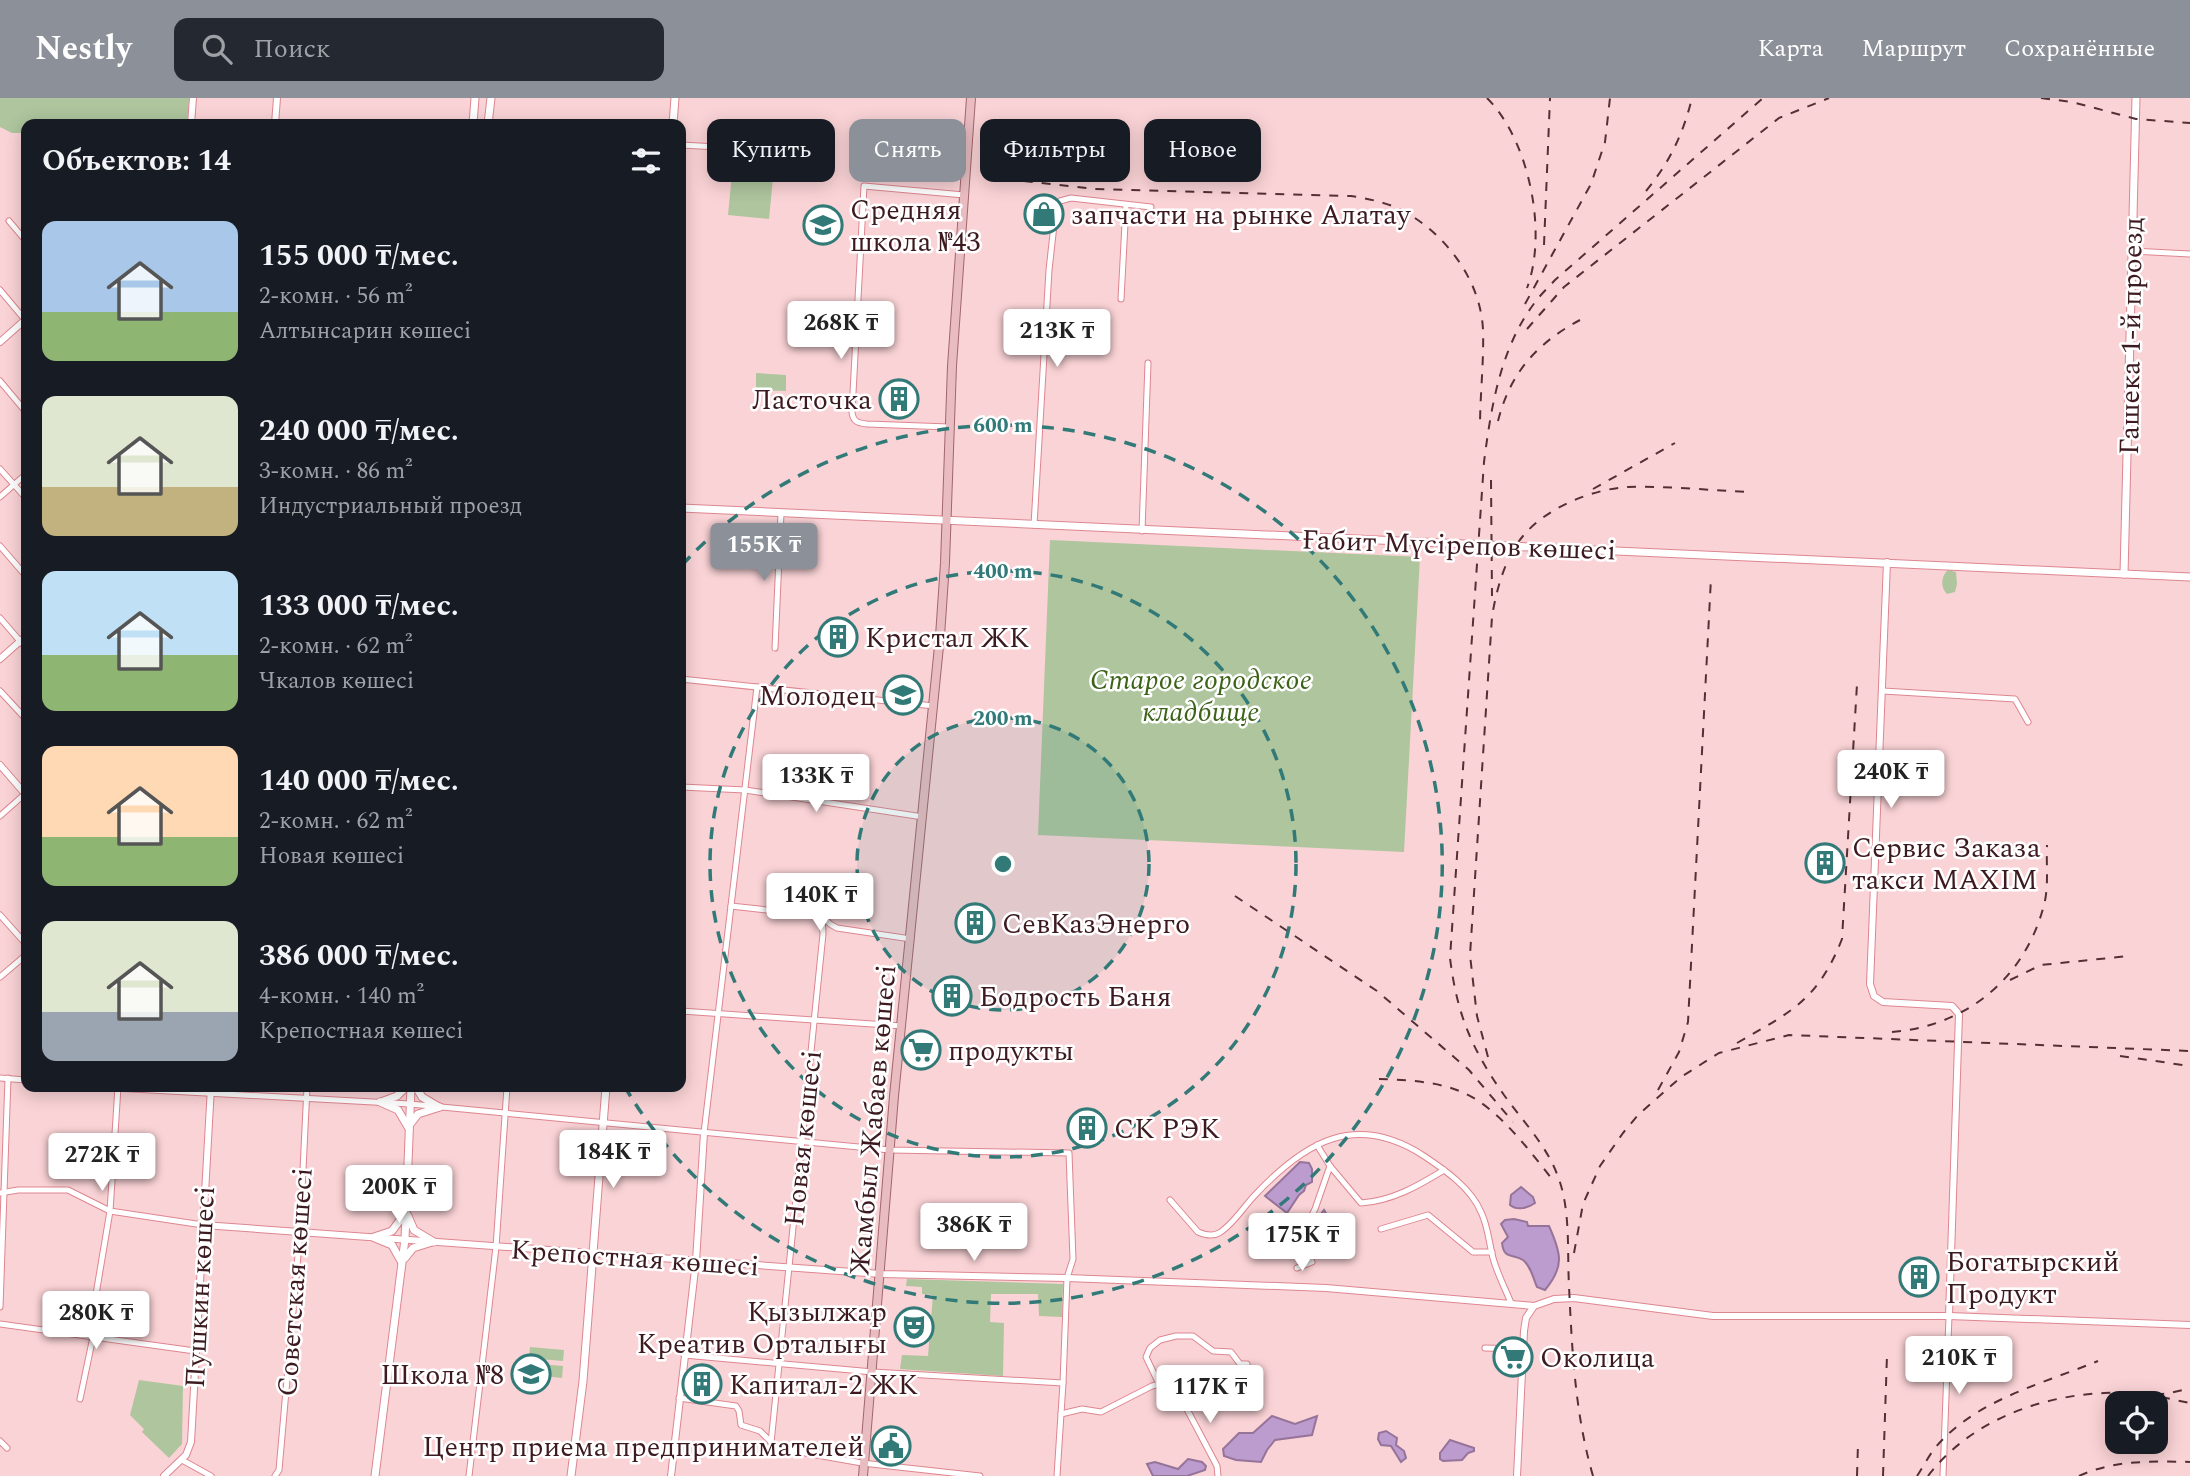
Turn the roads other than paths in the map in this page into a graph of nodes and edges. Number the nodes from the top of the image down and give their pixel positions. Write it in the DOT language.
graph roads {
  1 [pos="193,98"];
  2 [pos="277,98"];
  3 [pos="475,98"];
  4 [pos="491,98"];
  5 [pos="675,98"];
  6 [pos="971,98"];
  7 [pos="2136,98"];
  8 [pos="191,119"];
  9 [pos="275,119"];
  10 [pos="473,119"];
  11 [pos="489,119"];
  12 [pos="673,119"];
  13 [pos="686,145"];
  14 [pos="707,146"];
  15 [pos="964,195"];
  16 [pos="1126,205"];
  17 [pos="1151,207"];
  18 [pos="9,221"];
  19 [pos="21,235"];
  20 [pos="2132,251"];
  21 [pos="2190,254"];
  22 [pos="0,290"];
  23 [pos="1121,299"];
  24 [pos="21,314"];
  25 [pos="21,324"];
  26 [pos="0,342"];
  27 [pos="1148,363"];
  28 [pos="0,381"];
  29 [pos="21,406"];
  30 [pos="949,428"];
  31 [pos="0,469"];
  32 [pos="21,479"];
  33 [pos="14,485"];
  34 [pos="21,493"];
  35 [pos="0,497"];
  36 [pos="686,508"];
  37 [pos="780,513"];
  38 [pos="946,521"];
  39 [pos="1034,524"];
  40 [pos="1142,531"];
  41 [pos="0,546"];
  42 [pos="1887,562"];
  43 [pos="21,570"];
  44 [pos="2124,574"];
  45 [pos="2190,577"];
  46 [pos="0,618"];
  47 [pos="21,637"];
  48 [pos="21,641"];
  49 [pos="775,648"];
  50 [pos="0,659"];
  51 [pos="686,680"];
  52 [pos="757,687"];
  53 [pos="0,691"];
  54 [pos="1883,691"];
  55 [pos="934,706"];
  56 [pos="21,714"];
  57 [pos="2028,722"];
  58 [pos="0,765"];
  59 [pos="686,787"];
  60 [pos="21,788"];
  61 [pos="745,790"];
  62 [pos="21,798"];
  63 [pos="0,816"];
  64 [pos="923,817"];
  65 [pos="731,906"];
  66 [pos="0,915"];
  67 [pos="822,916"];
  68 [pos="21,938"];
  69 [pos="911,939"];
  70 [pos="21,959"];
  71 [pos="0,977"];
  72 [pos="686,1011"];
  73 [pos="719,1013"];
  74 [pos="814,1020"];
  75 [pos="901,1026"];
  76 [pos="0,1078"];
  77 [pos="8,1079"];
  78 [pos="21,1080"];
  79 [pos="118,1092"];
  80 [pos="211,1092"];
  81 [pos="225,1092"];
  82 [pos="307,1092"];
  83 [pos="403,1092"];
  84 [pos="411,1092"];
  85 [pos="416,1092"];
  86 [pos="507,1092"];
  87 [pos="606,1092"];
  88 [pos="307,1098"];
  89 [pos="380,1102"];
  90 [pos="410,1104"];
  91 [pos="440,1107"];
  92 [pos="506,1112"];
  93 [pos="604,1124"];
  94 [pos="409,1131"];
  95 [pos="704,1133"];
  96 [pos="801,1142"];
  97 [pos="1317,1145"];
  98 [pos="890,1150"];
  99 [pos="1330,1166"];
  100 [pos="1444,1170"];
  101 [pos="2,1193"];
  102 [pos="1170,1200"];
  103 [pos="406,1209"];
  104 [pos="110,1211"];
  105 [pos="203,1225"];
  106 [pos="1381,1229"];
  107 [pos="300,1232"];
  108 [pos="374,1237"];
  109 [pos="405,1239"];
  110 [pos="433,1242"];
  111 [pos="496,1247"];
  112 [pos="1492,1252"];
  113 [pos="594,1254"];
  114 [pos="696,1261"];
  115 [pos="402,1265"];
  116 [pos="788,1268"];
  117 [pos="1297,1268"];
  118 [pos="881,1275"];
  119 [pos="1067,1278"];
  120 [pos="1511,1303"];
  121 [pos="1534,1306"];
  122 [pos="0,1307"];
  123 [pos="1949,1315"];
  124 [pos="0,1324"];
  125 [pos="2190,1325"];
  126 [pos="91,1337"];
  127 [pos="1485,1348"];
  128 [pos="1522,1349"];
  129 [pos="195,1351"];
  130 [pos="684,1355"];
  131 [pos="779,1364"];
  132 [pos="1247,1364"];
  133 [pos="873,1372"];
  134 [pos="1063,1383"];
  135 [pos="1159,1384"];
  136 [pos="679,1398"];
  137 [pos="80,1399"];
  138 [pos="1061,1414"];
  139 [pos="0,1441"];
  140 [pos="771,1443"];
  141 [pos="7,1448"];
  142 [pos="182,1460"];
  143 [pos="864,1464"];
  144 [pos="164,1476"];
  145 [pos="211,1476"];
  146 [pos="275,1476"];
  147 [pos="375,1476"];
  148 [pos="469,1476"];
  149 [pos="571,1476"];
  150 [pos="671,1476"];
  151 [pos="863,1476"];
  152 [pos="979,1476"];
  153 [pos="1057,1476"];
  154 [pos="1217,1476"];
  155 [pos="1517,1476"];
  156 [pos="1943,1476"];
  1 -- 8 [label="street"];
  2 -- 9 [label="street"];
  3 -- 10 [label="main road"];
  4 -- 11 [label="main road"];
  5 -- 12 [label="main road"];
  6 -- 15 [label="main road, Жамбыл Жабаев көшесі"];
  7 -- 20 [label="main road, Гашека 1-й проезд"];
  13 -- 14 [label="street"];
  15 -- 30 [label="main road, Жамбыл Жабаев көшесі"];
  15 -- 30 [label="street"];
  16 -- 17 [label="street"];
  16 -- 23 [label="street"];
  16 -- 39 [label="street"];
  18 -- 19 [label="street"];
  20 -- 21 [label="street"];
  20 -- 44 [label="main road, Гашека 1-й проезд"];
  22 -- 24 [label="street"];
  25 -- 26 [label="street"];
  27 -- 40 [label="street"];
  28 -- 29 [label="street"];
  30 -- 38 [label="main road, Жамбыл Жабаев көшесі"];
  31 -- 33 [label="street"];
  32 -- 33 [label="street"];
  33 -- 34 [label="street"];
  33 -- 35 [label="street"];
  36 -- 37 [label="main road, Ғабит Мүсірепов көшесі"];
  37 -- 38 [label="main road, Ғабит Мүсірепов көшесі"];
  37 -- 49 [label="street"];
  38 -- 39 [label="main road, Ғабит Мүсірепов көшесі"];
  38 -- 55 [label="main road, Жамбыл Жабаев көшесі"];
  39 -- 40 [label="main road, Ғабит Мүсірепов көшесі"];
  40 -- 42 [label="main road, Ғабит Мүсірепов көшесі"];
  41 -- 43 [label="street"];
  42 -- 44 [label="main road, Ғабит Мүсірепов көшесі"];
  42 -- 54 [label="street"];
  44 -- 45 [label="main road, Ғабит Мүсірепов көшесі"];
  46 -- 47 [label="street"];
  48 -- 50 [label="street"];
  51 -- 52 [label="street"];
  52 -- 55 [label="street"];
  52 -- 61 [label="street"];
  53 -- 56 [label="street"];
  54 -- 57 [label="street"];
  54 -- 123 [label="street"];
  55 -- 64 [label="main road, Жамбыл Жабаев көшесі"];
  58 -- 60 [label="street"];
  59 -- 61 [label="street"];
  61 -- 64 [label="street"];
  61 -- 65 [label="street"];
  62 -- 63 [label="street"];
  64 -- 69 [label="main road, Жамбыл Жабаев көшесі"];
  65 -- 67 [label="street"];
  65 -- 73 [label="street"];
  66 -- 68 [label="street"];
  67 -- 69 [label="street"];
  67 -- 74 [label="street, Новая көшесі"];
  69 -- 75 [label="main road, Жамбыл Жабаев көшесі"];
  70 -- 71 [label="street"];
  72 -- 73 [label="street"];
  73 -- 74 [label="street"];
  73 -- 95 [label="street"];
  74 -- 75 [label="street"];
  74 -- 96 [label="street, Новая көшесі"];
  75 -- 98 [label="main road, Жамбыл Жабаев көшесі"];
  76 -- 77 [label="street"];
  77 -- 78 [label="street"];
  77 -- 101 [label="street"];
  79 -- 104 [label="street"];
  80 -- 105 [label="street, Пушкин көшесі"];
  81 -- 88 [label="street"];
  82 -- 88 [label="street, Советская көшесі"];
  83 -- 89 [label="main road"];
  84 -- 90 [label="main road"];
  85 -- 91 [label="main road"];
  86 -- 92 [label="street"];
  87 -- 93 [label="main road"];
  88 -- 89 [label="street"];
  88 -- 107 [label="street, Советская көшесі"];
  89 -- 90 [label="street"];
  89 -- 94 [label="main road"];
  90 -- 91 [label="street"];
  90 -- 94 [label="main road"];
  91 -- 92 [label="street"];
  91 -- 94 [label="main road"];
  92 -- 93 [label="street"];
  92 -- 111 [label="street"];
  93 -- 95 [label="street"];
  93 -- 113 [label="main road"];
  94 -- 103 [label="main road"];
  95 -- 96 [label="street"];
  95 -- 114 [label="street"];
  96 -- 98 [label="street"];
  96 -- 116 [label="street, Новая көшесі"];
  97 -- 99 [label="street"];
  97 -- 100 [label="street"];
  97 -- 102 [label="street"];
  98 -- 118 [label="main road, Жамбыл Жабаев көшесі"];
  98 -- 119 [label="street"];
  99 -- 100 [label="street"];
  99 -- 117 [label="street"];
  100 -- 112 [label="street"];
  101 -- 104 [label="street, Крепостная көшесі"];
  101 -- 122 [label="street"];
  103 -- 108 [label="main road"];
  103 -- 109 [label="main road"];
  103 -- 110 [label="main road"];
  104 -- 105 [label="street, Крепостная көшесі"];
  104 -- 126 [label="street"];
  105 -- 107 [label="street, Крепостная көшесі"];
  105 -- 129 [label="street, Пушкин көшесі"];
  106 -- 112 [label="street"];
  107 -- 108 [label="street, Крепостная көшесі"];
  107 -- 146 [label="street, Советская көшесі"];
  108 -- 109 [label="street, Крепостная көшесі"];
  108 -- 115 [label="main road"];
  109 -- 110 [label="street, Крепостная көшесі"];
  109 -- 115 [label="main road"];
  110 -- 111 [label="street, Крепостная көшесі"];
  110 -- 115 [label="main road"];
  111 -- 113 [label="street, Крепостная көшесі"];
  111 -- 148 [label="street"];
  112 -- 120 [label="street"];
  113 -- 114 [label="street, Крепостная көшесі"];
  113 -- 149 [label="main road"];
  114 -- 116 [label="street, Крепостная көшесі"];
  114 -- 130 [label="street"];
  115 -- 147 [label="main road"];
  116 -- 118 [label="street, Крепостная көшесі"];
  116 -- 131 [label="street, Новая көшесі"];
  118 -- 119 [label="street, Крепостная көшесі"];
  118 -- 133 [label="main road, Жамбыл Жабаев көшесі"];
  119 -- 120 [label="street, Крепостная көшесі"];
  119 -- 134 [label="street"];
  120 -- 121 [label="street, Крепостная көшесі"];
  121 -- 123 [label="street"];
  121 -- 128 [label="street"];
  123 -- 125 [label="street"];
  123 -- 156 [label="street"];
  124 -- 126 [label="street"];
  126 -- 129 [label="street"];
  126 -- 137 [label="street"];
  127 -- 128 [label="street"];
  128 -- 155 [label="street"];
  129 -- 142 [label="street, Пушкин көшесі"];
  130 -- 131 [label="street"];
  130 -- 136 [label="street"];
  131 -- 133 [label="street"];
  131 -- 140 [label="street, Новая көшесі"];
  132 -- 135 [label="street"];
  133 -- 134 [label="street"];
  133 -- 143 [label="main road, Жамбыл Жабаев көшесі"];
  134 -- 138 [label="street"];
  135 -- 138 [label="street"];
  135 -- 154 [label="street"];
  136 -- 140 [label="street"];
  136 -- 150 [label="street"];
  138 -- 153 [label="street"];
  139 -- 141 [label="street"];
  140 -- 143 [label="street"];
  142 -- 144 [label="street"];
  142 -- 145 [label="street"];
  143 -- 151 [label="main road, Жамбыл Жабаев көшесі"];
  143 -- 152 [label="street"];
}
